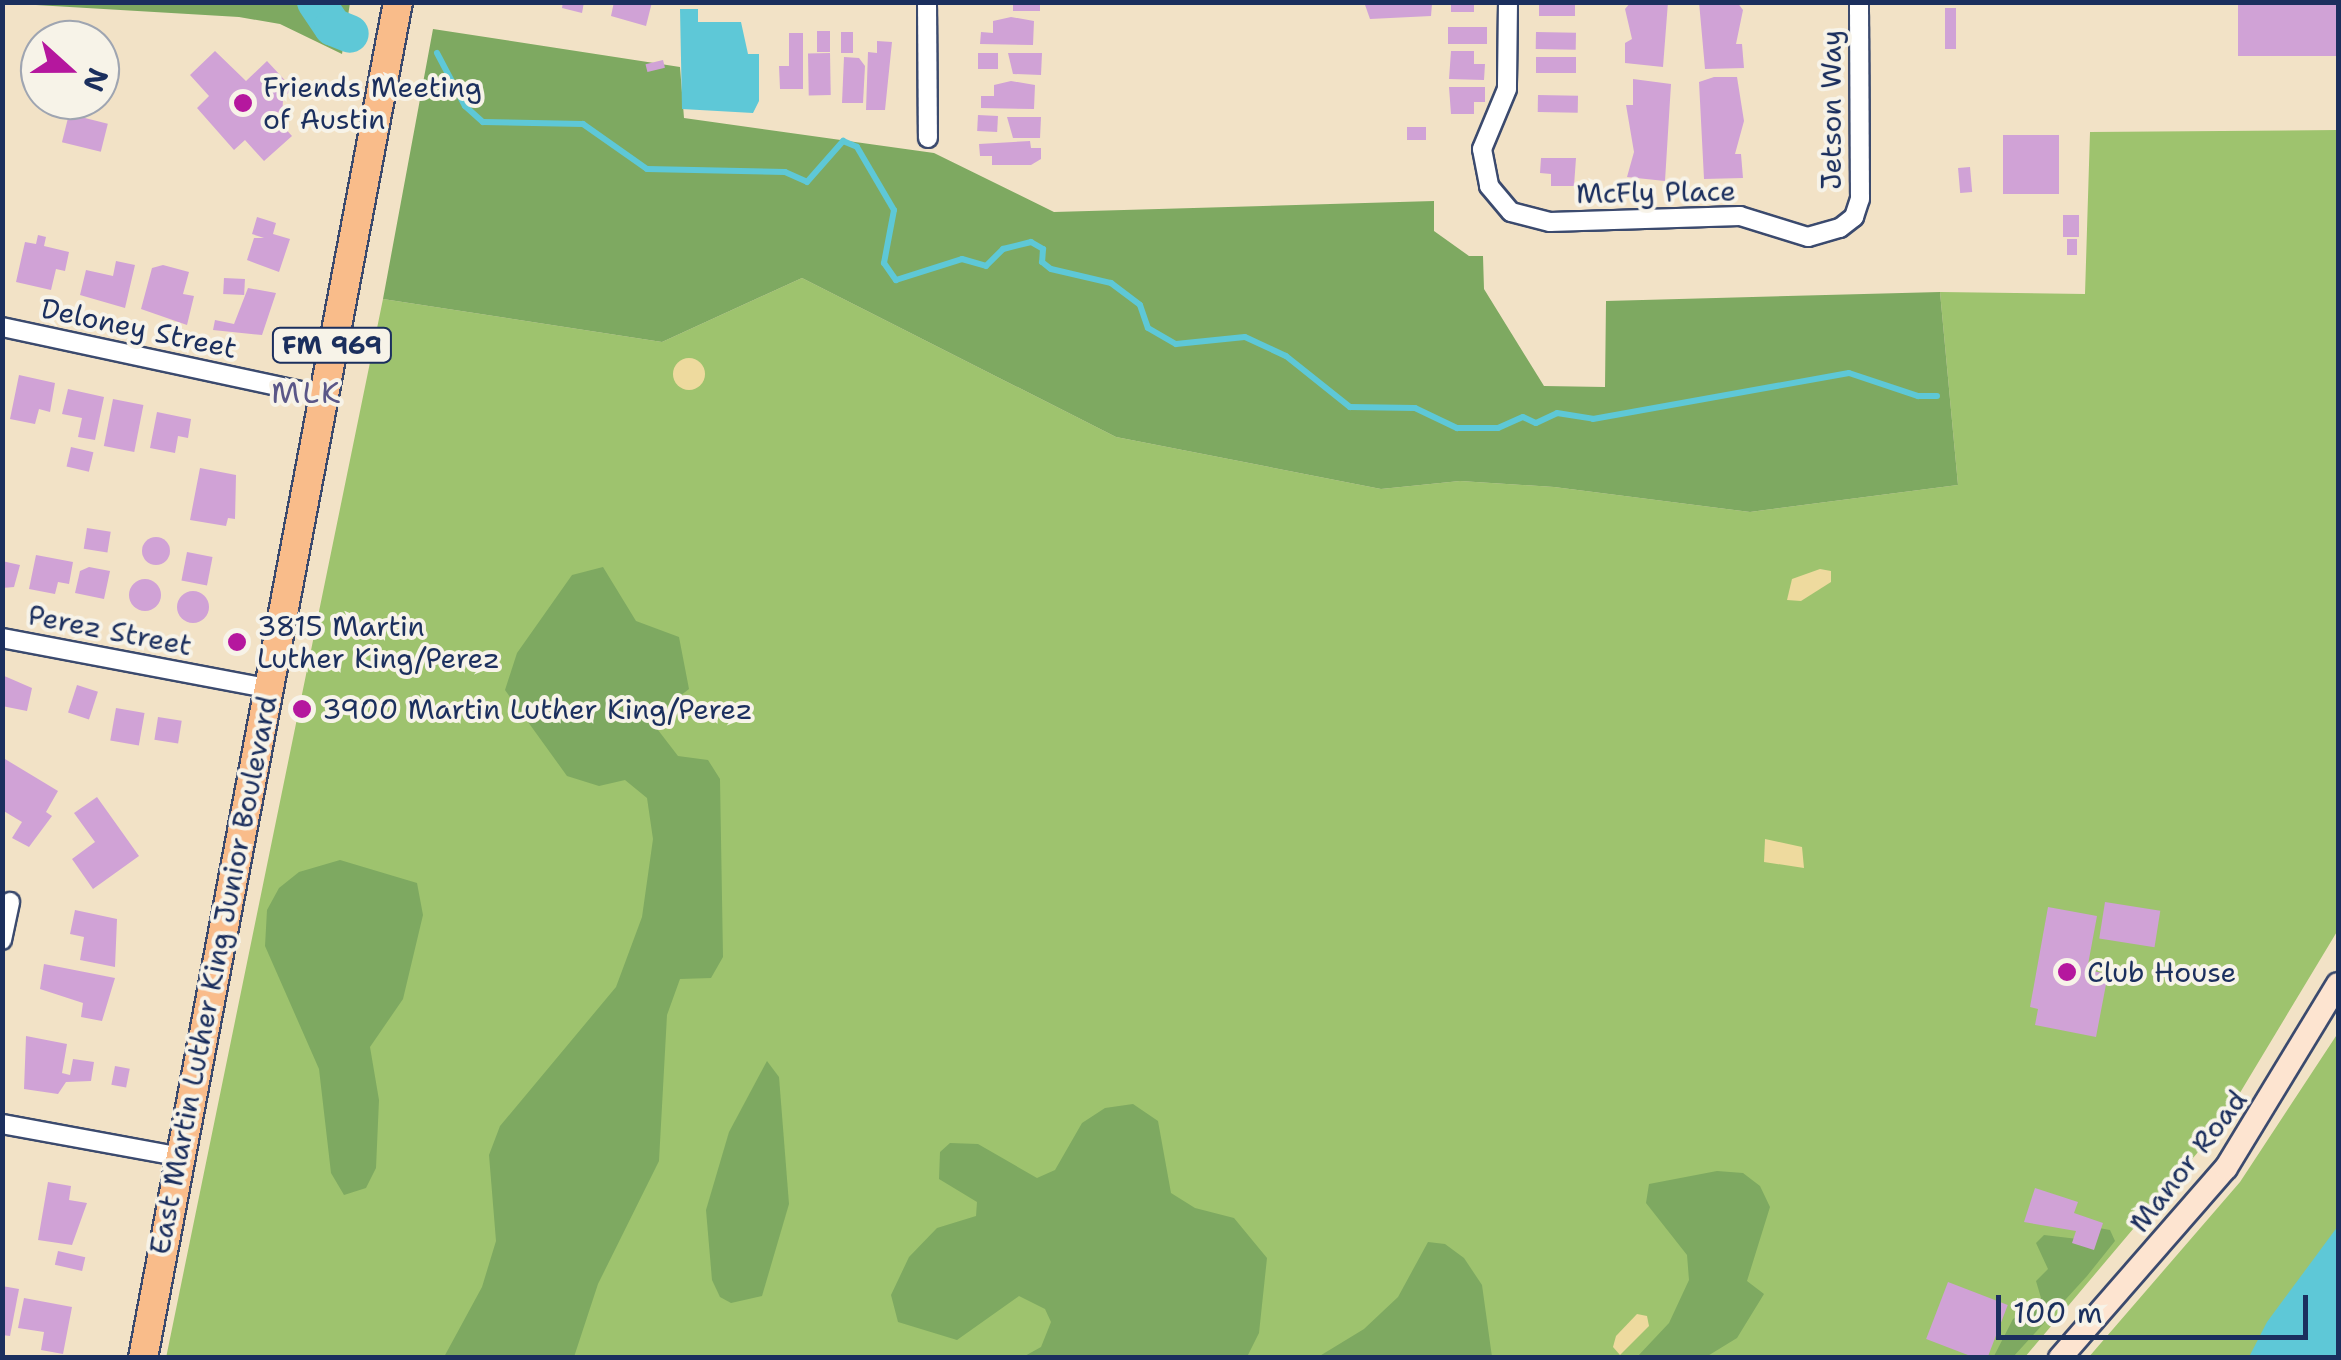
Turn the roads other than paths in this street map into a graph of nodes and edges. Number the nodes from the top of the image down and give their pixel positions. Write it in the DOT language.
graph roads {
  1 [pos="398,2"];
  2 [pos="927,2"];
  3 [pos="1508,2"];
  4 [pos="1859,2"];
  5 [pos="928,138"];
  6 [pos="1854,216"];
  7 [pos="2,327"];
  8 [pos="323,396"];
  9 [pos="2,638"];
  10 [pos="267,688"];
  11 [pos="10,902"];
  12 [pos="2,940"];
  13 [pos="2338,984"];
  14 [pos="2,1124"];
  15 [pos="177,1156"];
  16 [pos="142,1358"];
  17 [pos="2060,1358"];
  1 -- 8 [label="main road, East Martin Luther King Junior Boulevard / FM 969"];
  2 -- 5 [label="street"];
  3 -- 6 [label="street, McFly Place"];
  4 -- 6 [label="street, Jetson Way"];
  7 -- 8 [label="street, Deloney Street"];
  8 -- 10 [label="main road, East Martin Luther King Junior Boulevard / FM 969"];
  9 -- 10 [label="street, Perez Street"];
  10 -- 15 [label="main road, East Martin Luther King Junior Boulevard / FM 969"];
  11 -- 12 [label="street"];
  13 -- 17 [label="main road, Manor Road"];
  14 -- 15 [label="street"];
  15 -- 16 [label="main road, East Martin Luther King Junior Boulevard / FM 969"];
}
